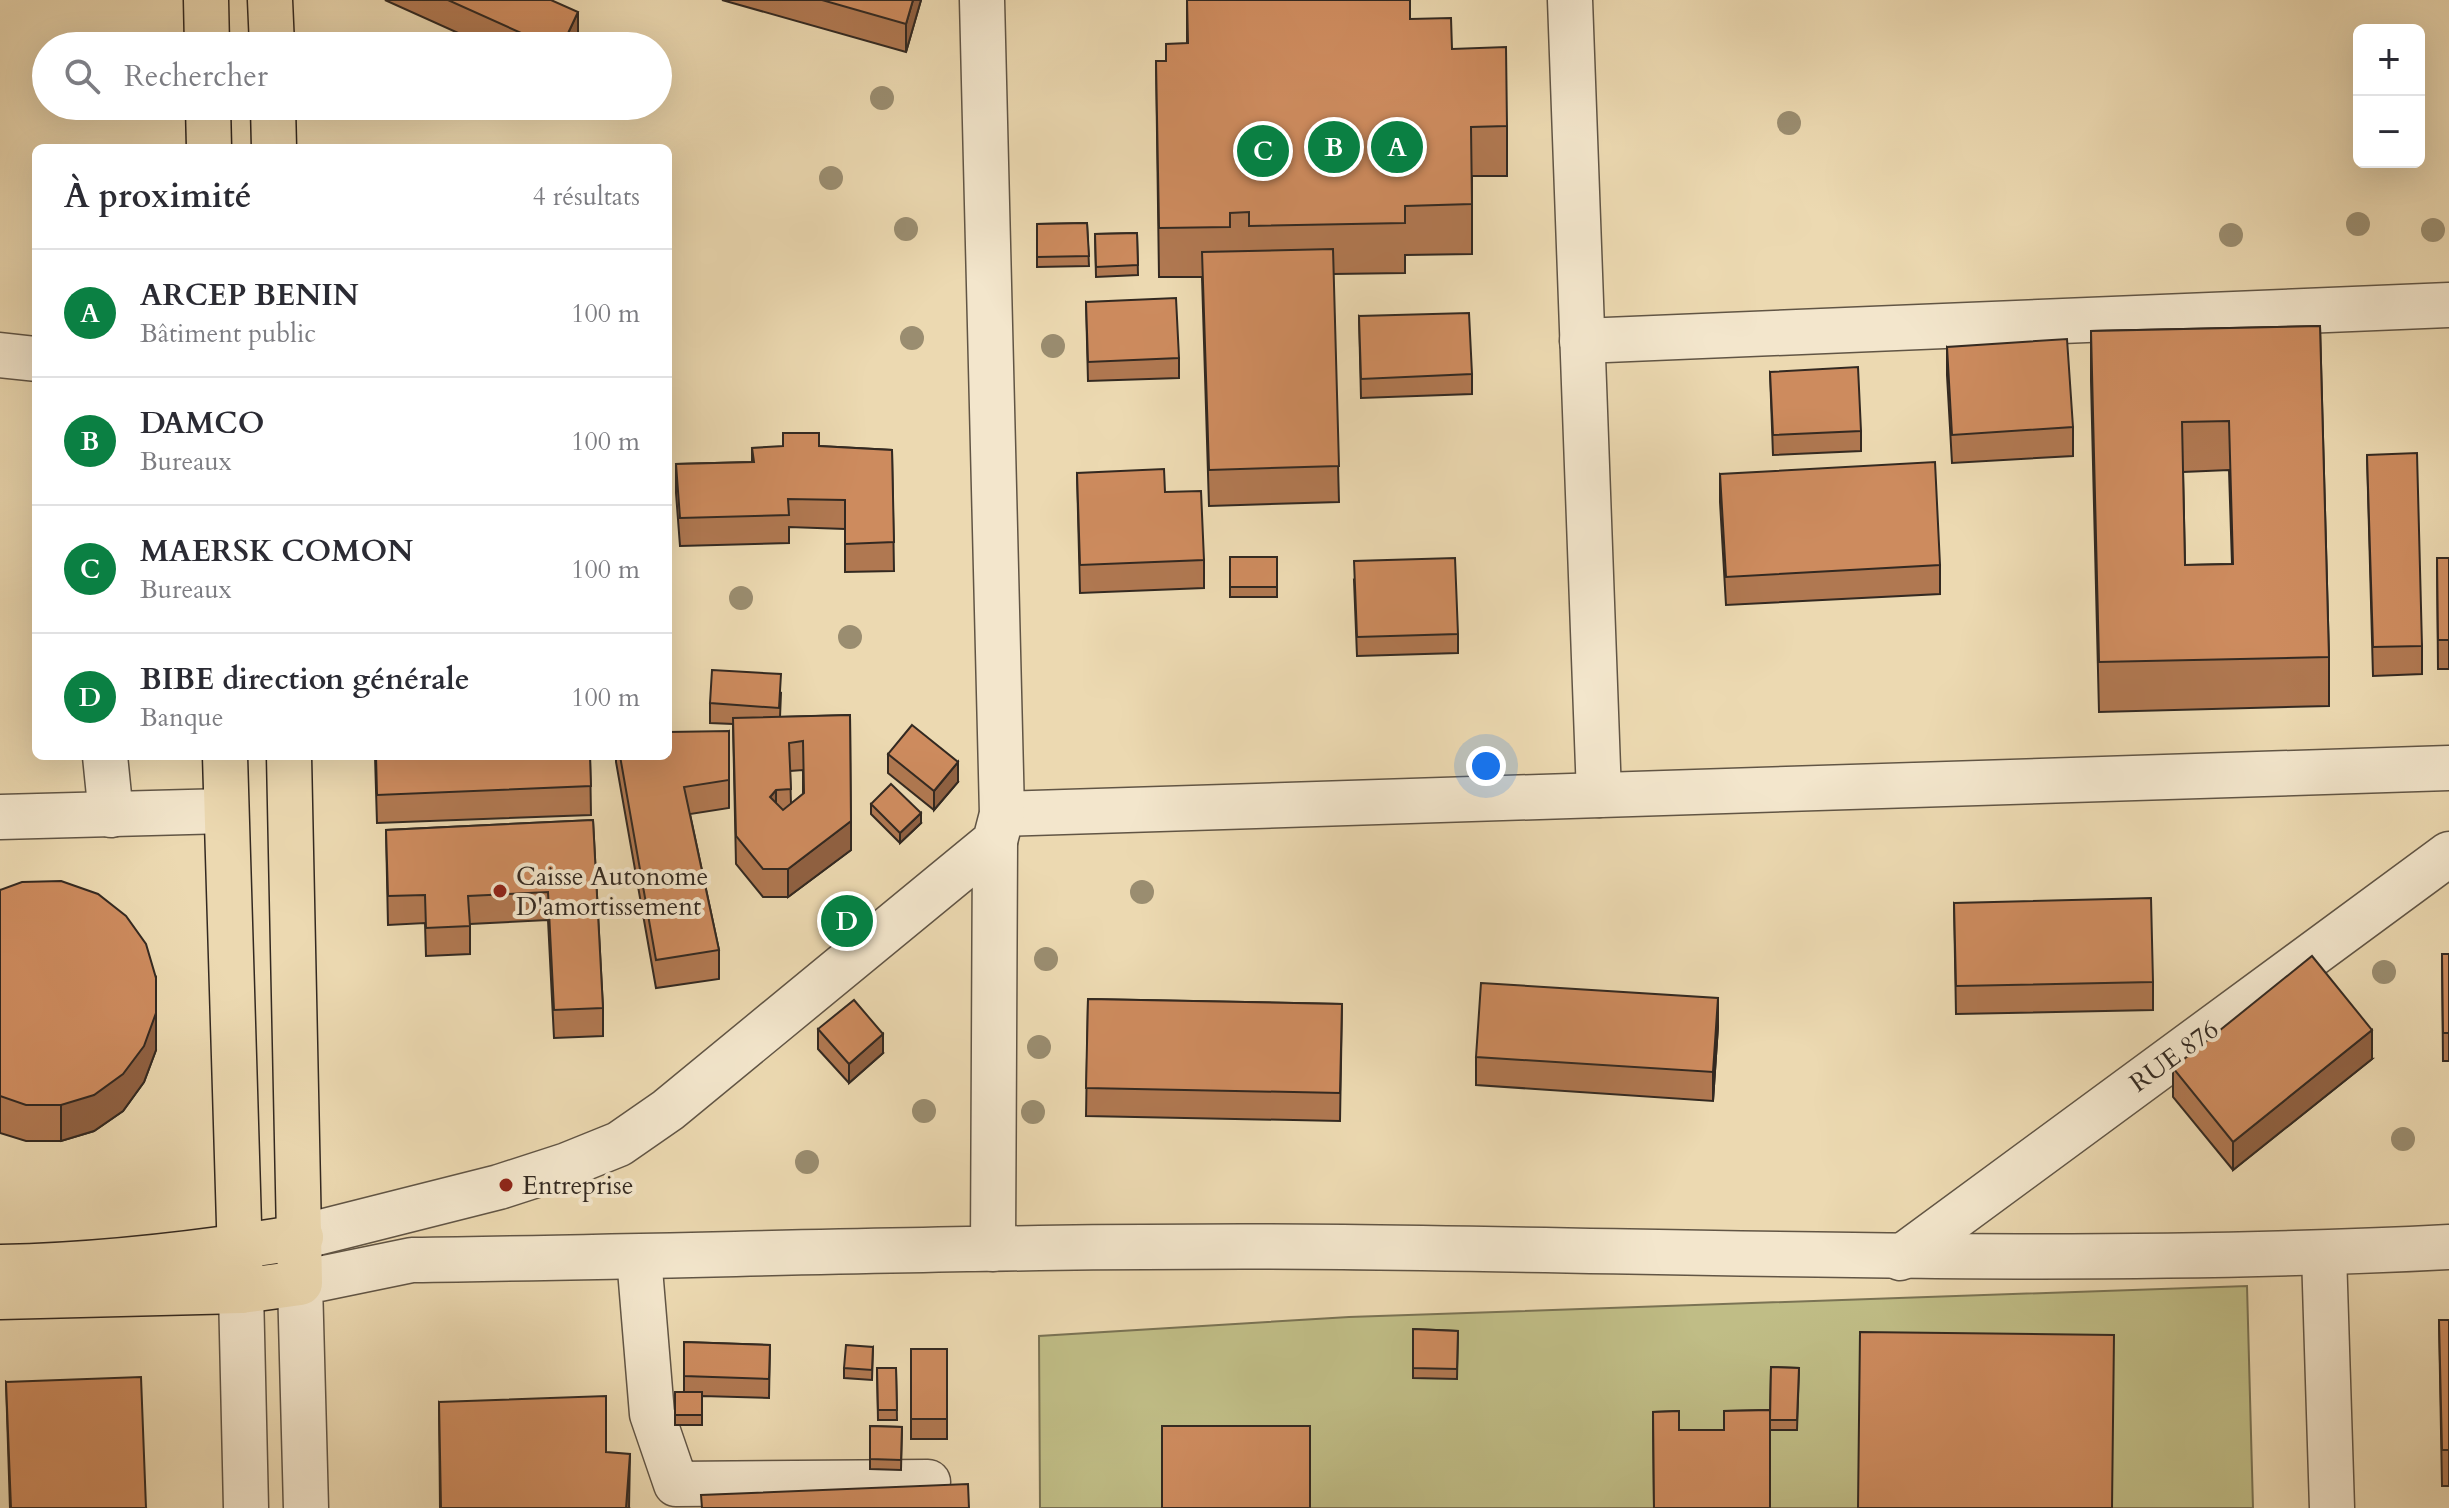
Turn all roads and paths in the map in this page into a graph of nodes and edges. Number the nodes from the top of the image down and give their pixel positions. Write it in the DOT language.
graph roads {
  1 [pos="206,0"];
  2 [pos="270,0"];
  3 [pos="982,0"];
  4 [pos="1570,0"];
  5 [pos="207,32"];
  6 [pos="271,32"];
  7 [pos="208,120"];
  8 [pos="273,120"];
  9 [pos="209,144"];
  10 [pos="274,144"];
  11 [pos="2449,305"];
  12 [pos="1582,341"];
  13 [pos="0,355"];
  14 [pos="32,359"];
  15 [pos="105,760"];
  16 [pos="225,760"];
  17 [pos="289,760"];
  18 [pos="2449,768"];
  19 [pos="1599,795"];
  20 [pos="226,811"];
  21 [pos="111,815"];
  22 [pos="0,817"];
  23 [pos="998,827"];
  24 [pos="2449,854"];
  25 [pos="301,1237"];
  26 [pos="238,1247"];
  27 [pos="2449,1247"];
  28 [pos="993,1249"];
  29 [pos="2324,1254"];
  30 [pos="639,1257"];
  31 [pos="1900,1258"];
  32 [pos="412,1260"];
  33 [pos="0,1267"];
  34 [pos="300,1283"];
  35 [pos="241,1291"];
  36 [pos="0,1297"];
  37 [pos="928,1482"];
  38 [pos="675,1496"];
  39 [pos="246,1508"];
  40 [pos="306,1508"];
  41 [pos="2332,1508"];
  1 -- 5 [label="main road"];
  2 -- 6 [label="main road"];
  3 -- 23 [label="street"];
  4 -- 12 [label="street"];
  7 -- 9 [label="main road"];
  8 -- 10 [label="main road"];
  11 -- 12 [label="street"];
  12 -- 19 [label="street"];
  13 -- 14 [label="street"];
  15 -- 21 [label="street"];
  16 -- 20 [label="main road"];
  17 -- 25 [label="main road"];
  18 -- 19 [label="street"];
  19 -- 23 [label="street"];
  20 -- 21 [label="street"];
  20 -- 26 [label="main road"];
  21 -- 22 [label="street"];
  23 -- 25 [label="street"];
  23 -- 28 [label="street"];
  24 -- 31 [label="street, RUE 876"];
  25 -- 26 [label="main road"];
  25 -- 32 [label="street"];
  25 -- 34 [label="main road"];
  26 -- 33 [label="main road"];
  26 -- 35 [label="main road"];
  27 -- 29 [label="street"];
  28 -- 30 [label="street"];
  28 -- 31 [label="street"];
  29 -- 31 [label="street"];
  29 -- 41 [label="street"];
  30 -- 32 [label="street"];
  30 -- 38 [label="street"];
  32 -- 34 [label="street"];
  34 -- 35 [label="main road"];
  34 -- 40 [label="street"];
  35 -- 36 [label="main road"];
  35 -- 39 [label="street"];
  37 -- 38 [label="street"];
}
